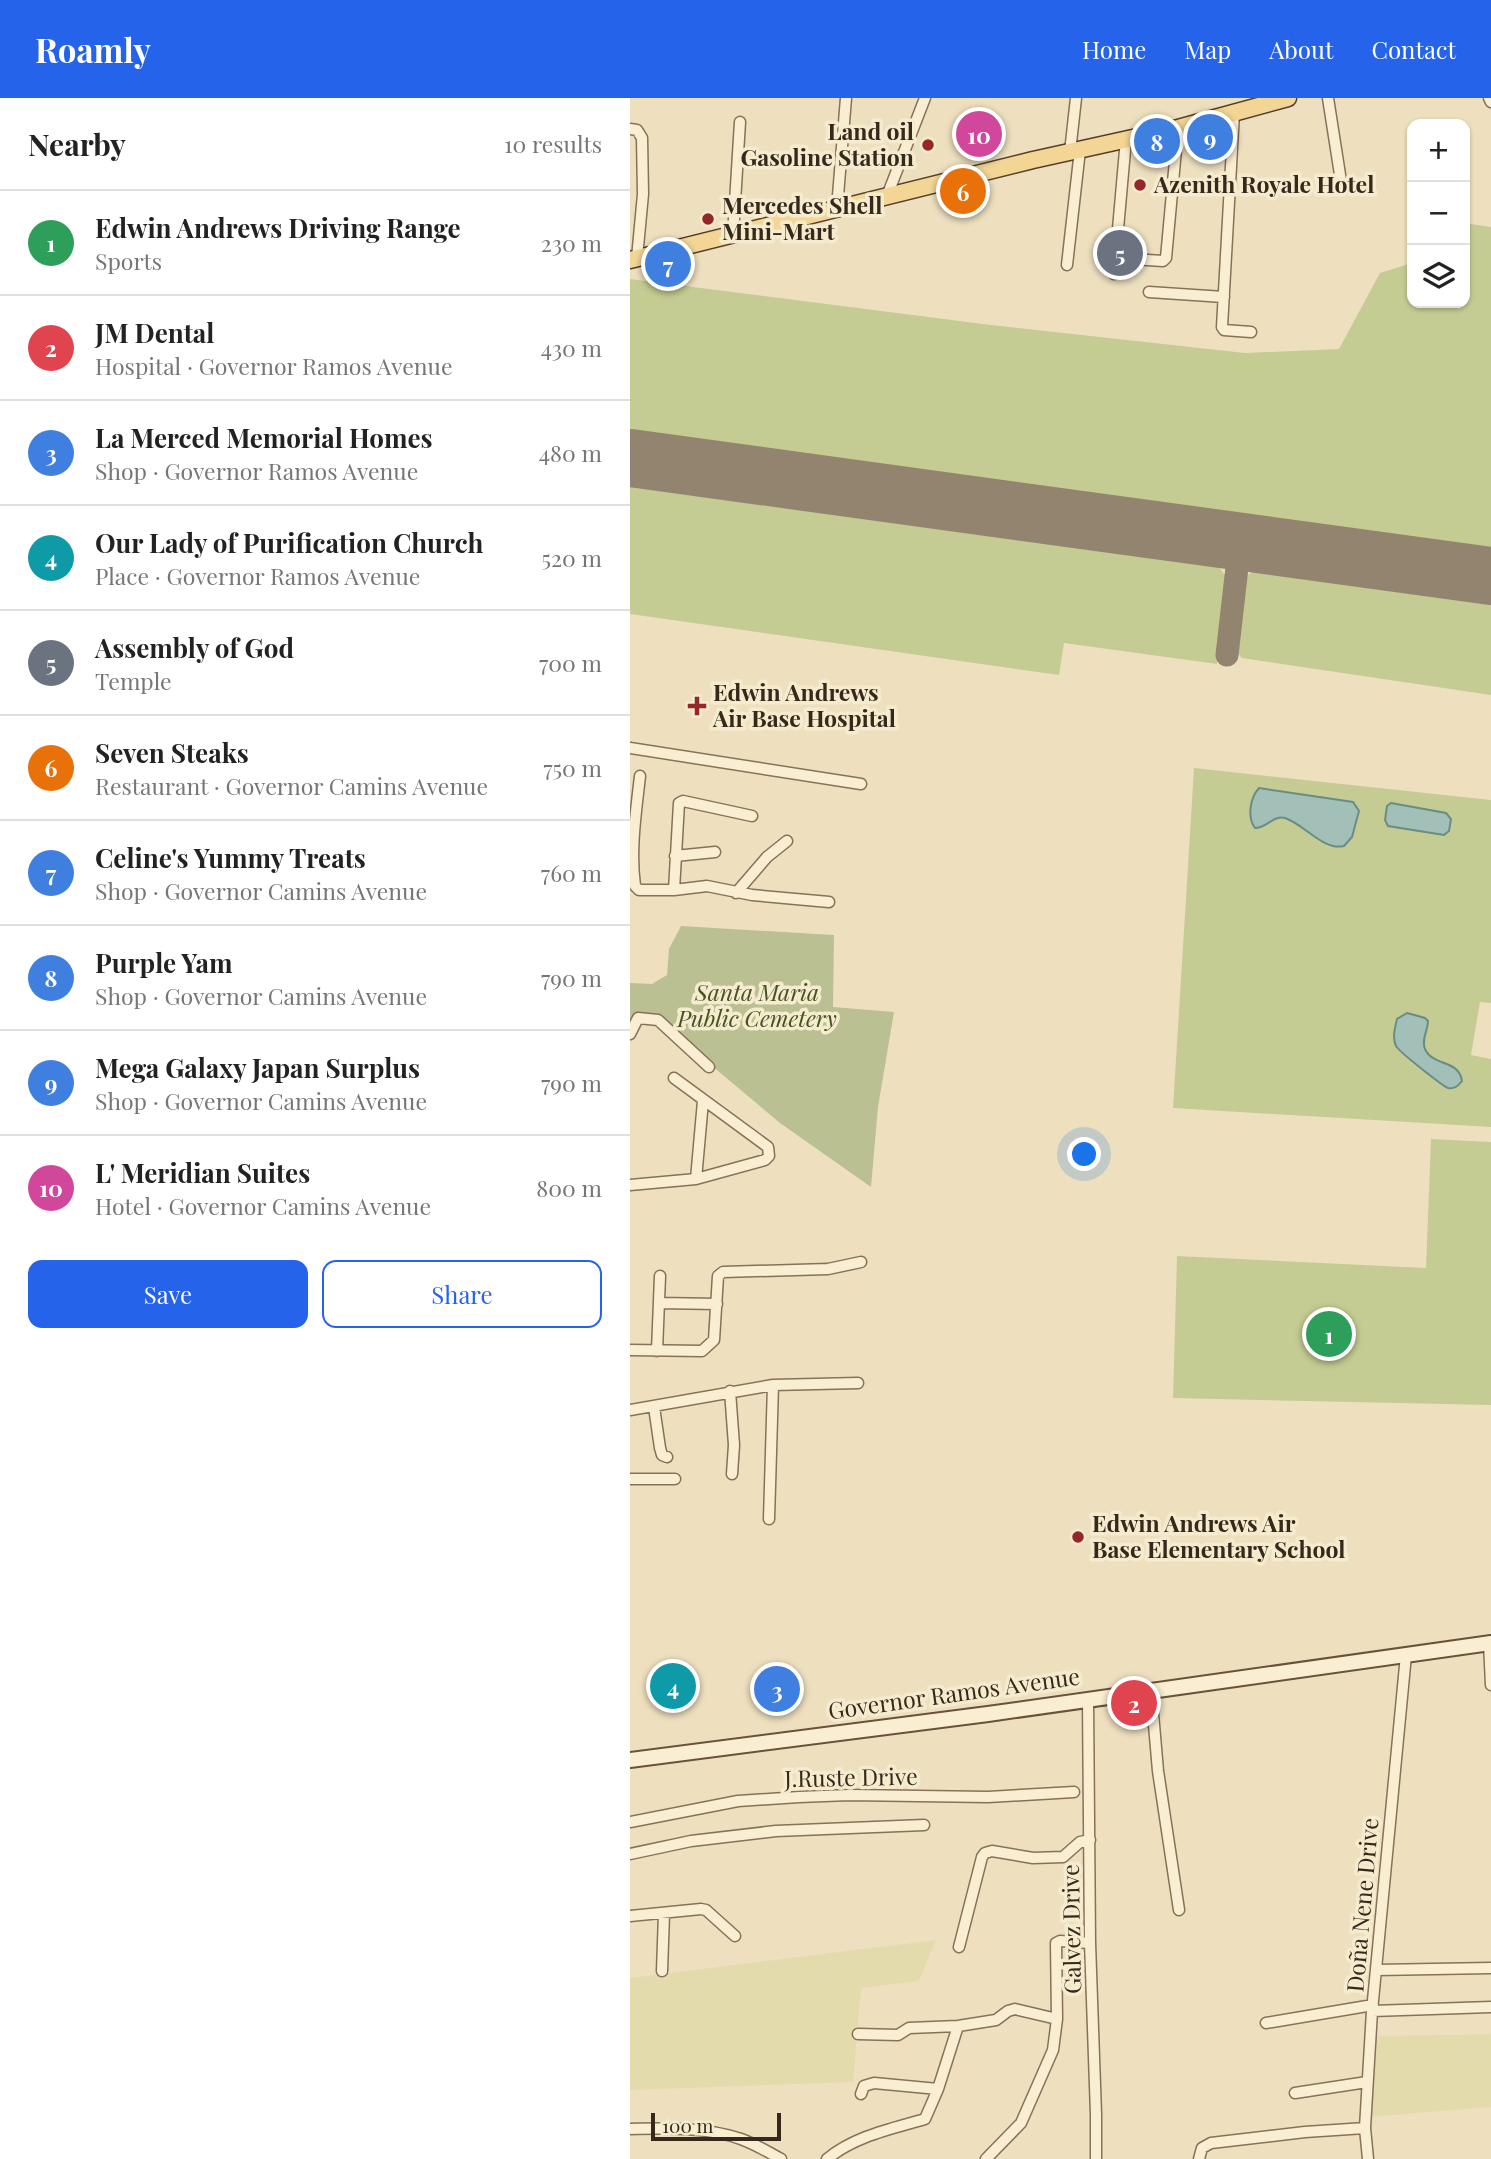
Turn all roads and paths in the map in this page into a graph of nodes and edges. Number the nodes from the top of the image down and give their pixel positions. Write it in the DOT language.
graph roads {
  1 [pos="846,98"];
  2 [pos="925,98"];
  3 [pos="1076,98"];
  4 [pos="1288,98"];
  5 [pos="1328,98"];
  6 [pos="1234,113"];
  7 [pos="740,122"];
  8 [pos="1178,128"];
  9 [pos="630,129"];
  10 [pos="1126,139"];
  11 [pos="1075,151"];
  12 [pos="1341,180"];
  13 [pos="887,196"];
  14 [pos="837,208"];
  15 [pos="733,234"];
  16 [pos="1116,258"];
  17 [pos="633,259"];
  18 [pos="1067,265"];
  19 [pos="1114,274"];
  20 [pos="1149,292"];
  21 [pos="1224,297"];
  22 [pos="1251,332"];
  23 [pos="630,748"];
  24 [pos="640,776"];
  25 [pos="861,783"];
  26 [pos="752,816"];
  27 [pos="787,841"];
  28 [pos="715,852"];
  29 [pos="675,856"];
  30 [pos="632,876"];
  31 [pos="674,890"];
  32 [pos="736,892"];
  33 [pos="829,902"];
  34 [pos="630,1034"];
  35 [pos="709,1067"];
  36 [pos="674,1078"];
  37 [pos="703,1101"];
  38 [pos="696,1179"];
  39 [pos="630,1185"];
  40 [pos="861,1262"];
  41 [pos="660,1276"];
  42 [pos="660,1303"];
  43 [pos="717,1304"];
  44 [pos="630,1350"];
  45 [pos="657,1351"];
  46 [pos="858,1383"];
  47 [pos="773,1385"];
  48 [pos="730,1391"];
  49 [pos="654,1407"];
  50 [pos="630,1410"];
  51 [pos="667,1457"];
  52 [pos="732,1474"];
  53 [pos="630,1479"];
  54 [pos="675,1479"];
  55 [pos="769,1519"];
  56 [pos="1490,1643"];
  57 [pos="1406,1655"];
  58 [pos="1491,1685"];
  59 [pos="1151,1690"];
  60 [pos="1088,1699"];
  61 [pos="630,1760"];
  62 [pos="1074,1792"];
  63 [pos="630,1822"];
  64 [pos="924,1825"];
  65 [pos="1090,1840"];
  66 [pos="630,1854"];
  67 [pos="1179,1910"];
  68 [pos="664,1914"];
  69 [pos="630,1916"];
  70 [pos="736,1936"];
  71 [pos="1090,1943"];
  72 [pos="959,1947"];
  73 [pos="1491,1968"];
  74 [pos="662,1970"];
  75 [pos="1376,1970"];
  76 [pos="1491,2007"];
  77 [pos="1372,2008"];
  78 [pos="1057,2019"];
  79 [pos="1266,2023"];
  80 [pos="958,2026"];
  81 [pos="858,2034"];
  82 [pos="1367,2082"];
  83 [pos="938,2090"];
  84 [pos="1295,2093"];
  85 [pos="861,2094"];
  86 [pos="1365,2128"];
  87 [pos="630,2129"];
  88 [pos="781,2159"];
  89 [pos="827,2159"];
  90 [pos="986,2159"];
  91 [pos="1096,2159"];
  92 [pos="1199,2159"];
  93 [pos="1368,2159"];
  1 -- 14 [label="street"];
  2 -- 13 [label="street"];
  3 -- 11 [label="street"];
  4 -- 6 [label="main road"];
  5 -- 12 [label="street"];
  6 -- 8 [label="main road"];
  6 -- 21 [label="street"];
  7 -- 15 [label="street"];
  8 -- 10 [label="main road"];
  8 -- 16 [label="street"];
  9 -- 17 [label="street"];
  10 -- 11 [label="main road"];
  10 -- 16 [label="street"];
  11 -- 13 [label="main road"];
  11 -- 18 [label="street"];
  13 -- 14 [label="main road"];
  14 -- 15 [label="main road"];
  15 -- 17 [label="main road"];
  16 -- 19 [label="street"];
  20 -- 21 [label="street"];
  21 -- 22 [label="street"];
  23 -- 25 [label="street"];
  24 -- 30 [label="street"];
  26 -- 29 [label="street"];
  27 -- 32 [label="street"];
  28 -- 29 [label="street"];
  29 -- 31 [label="street"];
  30 -- 31 [label="street"];
  31 -- 32 [label="street"];
  32 -- 33 [label="street"];
  34 -- 35 [label="street"];
  36 -- 37 [label="street"];
  37 -- 38 [label="street"];
  37 -- 38 [label="street"];
  38 -- 39 [label="street"];
  40 -- 43 [label="street"];
  41 -- 42 [label="street"];
  42 -- 43 [label="street"];
  42 -- 45 [label="street"];
  43 -- 45 [label="street"];
  44 -- 45 [label="street"];
  46 -- 47 [label="street"];
  47 -- 48 [label="street"];
  47 -- 55 [label="street"];
  48 -- 49 [label="street"];
  48 -- 52 [label="street"];
  49 -- 50 [label="street"];
  49 -- 51 [label="street"];
  53 -- 54 [label="street"];
  56 -- 57 [label="main road, Governor Ramos Avenue"];
  56 -- 58 [label="street"];
  57 -- 59 [label="main road, Governor Ramos Avenue"];
  57 -- 75 [label="street, Doña Nene Drive"];
  59 -- 60 [label="main road, Governor Ramos Avenue"];
  59 -- 67 [label="street"];
  60 -- 61 [label="main road, Governor Ramos Avenue"];
  60 -- 65 [label="street, Galvez Drive"];
  62 -- 63 [label="street, J.Ruste Drive"];
  64 -- 66 [label="street"];
  65 -- 71 [label="street, Galvez Drive"];
  65 -- 72 [label="street"];
  68 -- 69 [label="street"];
  68 -- 70 [label="street"];
  68 -- 74 [label="street"];
  71 -- 78 [label="street"];
  71 -- 91 [label="street, Galvez Drive"];
  73 -- 75 [label="street"];
  75 -- 77 [label="street, Doña Nene Drive"];
  76 -- 77 [label="street"];
  77 -- 79 [label="street"];
  77 -- 82 [label="street, Doña Nene Drive"];
  78 -- 80 [label="street"];
  78 -- 90 [label="street"];
  80 -- 81 [label="street"];
  80 -- 83 [label="street"];
  82 -- 84 [label="street"];
  82 -- 86 [label="street, Doña Nene Drive"];
  83 -- 85 [label="street"];
  83 -- 89 [label="street"];
  86 -- 92 [label="street"];
  86 -- 93 [label="street, Doña Nene Drive"];
  87 -- 88 [label="street"];
}
